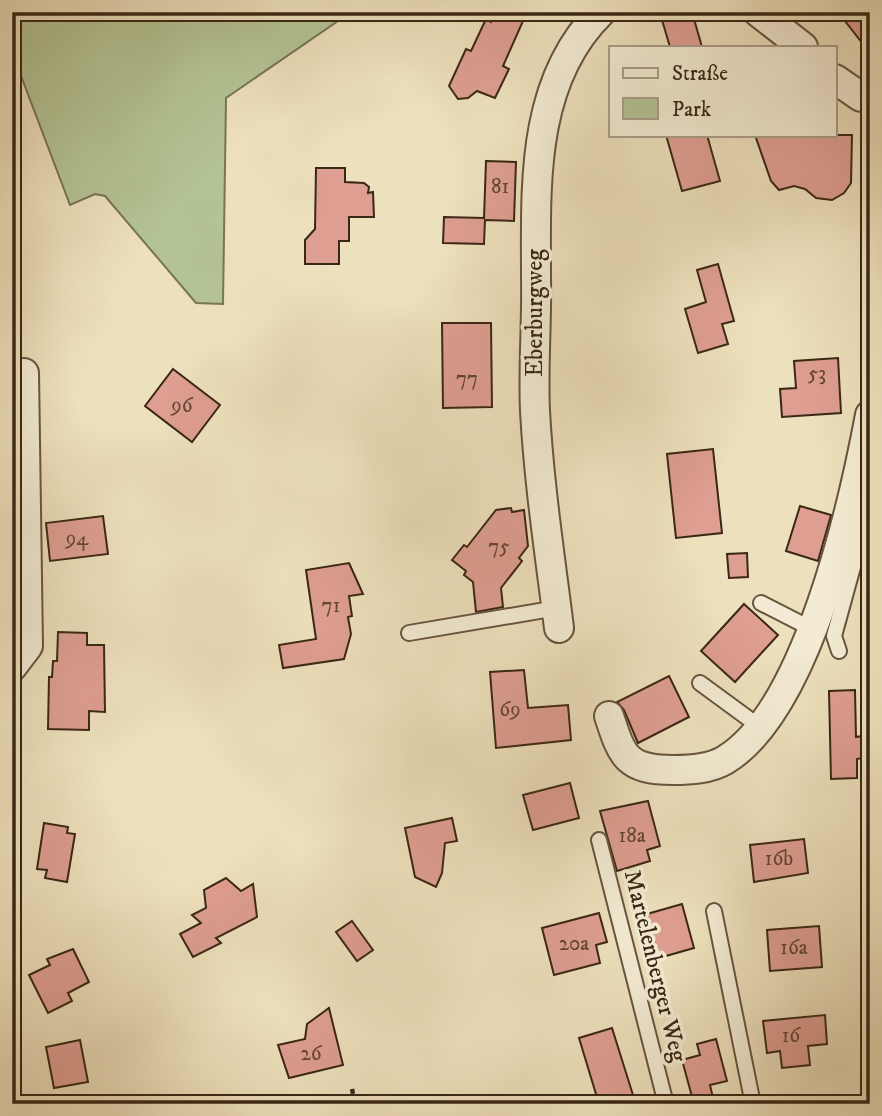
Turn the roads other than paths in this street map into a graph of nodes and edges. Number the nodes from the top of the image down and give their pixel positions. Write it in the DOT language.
graph roads {
  1 [pos="601,12"];
  2 [pos="758,12"];
  3 [pos="802,46"];
  4 [pos="836,80"];
  5 [pos="870,97"];
  6 [pos="24,373"];
  7 [pos="870,415"];
  8 [pos="870,505"];
  9 [pos="761,603"];
  10 [pos="558,618"];
  11 [pos="810,628"];
  12 [pos="409,633"];
  13 [pos="839,651"];
  14 [pos="12,667"];
  15 [pos="699,682"];
  16 [pos="609,716"];
  17 [pos="760,727"];
  18 [pos="600,840"];
  19 [pos="714,911"];
  20 [pos="666,1104"];
  21 [pos="753,1104"];
  1 -- 10 [label="street, Eberburgweg"];
  2 -- 3 [label="street"];
  4 -- 5 [label="street"];
  6 -- 14 [label="street"];
  7 -- 11 [label="street"];
  8 -- 13 [label="lane"];
  9 -- 11 [label="lane"];
  10 -- 12 [label="lane"];
  11 -- 17 [label="street"];
  15 -- 17 [label="lane"];
  16 -- 17 [label="street"];
  18 -- 20 [label="lane, Martelenberger Weg"];
  19 -- 21 [label="lane"];
}
